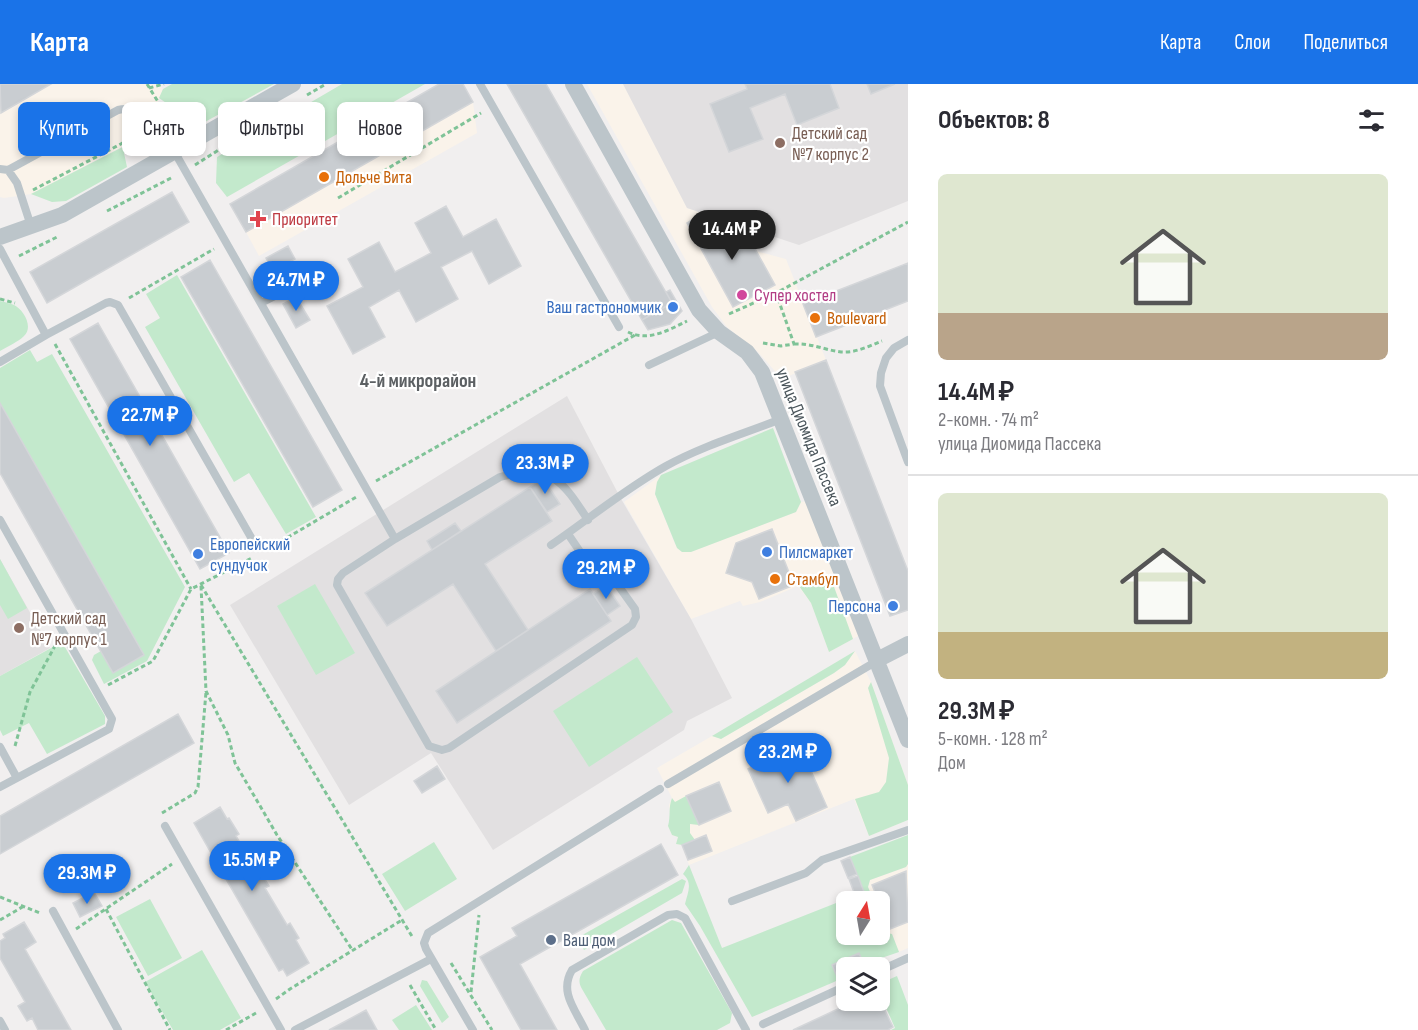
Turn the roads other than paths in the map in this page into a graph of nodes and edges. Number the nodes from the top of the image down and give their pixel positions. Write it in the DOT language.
graph roads {
  1 [pos="293,84"];
  2 [pos="480,84"];
  3 [pos="573,84"];
  4 [pos="122,109"];
  5 [pos="206,133"];
  6 [pos="165,156"];
  7 [pos="177,156"];
  8 [pos="4,169"];
  9 [pos="31,226"];
  10 [pos="0,237"];
  11 [pos="0,249"];
  12 [pos="328,269"];
  13 [pos="261,303"];
  14 [pos="619,327"];
  15 [pos="719,332"];
  16 [pos="47,334"];
  17 [pos="908,340"];
  18 [pos="0,362"];
  19 [pos="649,365"];
  20 [pos="781,419"];
  21 [pos="908,462"];
  22 [pos="0,520"];
  23 [pos="588,520"];
  24 [pos="568,534"];
  25 [pos="395,539"];
  26 [pos="551,545"];
  27 [pos="256,546"];
  28 [pos="908,644"];
  29 [pos="877,660"];
  30 [pos="908,740"];
  31 [pos="0,747"];
  32 [pos="17,778"];
  33 [pos="668,784"];
  34 [pos="0,788"];
  35 [pos="660,789"];
  36 [pos="165,826"];
  37 [pos="908,830"];
  38 [pos="732,901"];
  39 [pos="53,911"];
  40 [pos="908,958"];
  41 [pos="429,960"];
  42 [pos="890,966"];
  43 [pos="836,991"];
  44 [pos="0,1021"];
  45 [pos="763,1024"];
  46 [pos="5,1030"];
  47 [pos="118,1030"];
  48 [pos="281,1030"];
  49 [pos="295,1030"];
  50 [pos="473,1030"];
  51 [pos="585,1030"];
  52 [pos="746,1030"];
  1 -- 5 [label="street"];
  2 -- 14 [label="lane"];
  3 -- 15 [label="street, улица Диомида Пассека"];
  4 -- 8 [label="lane"];
  6 -- 9 [label="street"];
  7 -- 13 [label="lane"];
  8 -- 9 [label="lane"];
  9 -- 10 [label="street"];
  11 -- 16 [label="lane"];
  12 -- 13 [label="lane"];
  13 -- 25 [label="lane"];
  15 -- 19 [label="lane"];
  15 -- 20 [label="street, улица Диомида Пассека"];
  16 -- 18 [label="lane"];
  16 -- 27 [label="lane"];
  17 -- 21 [label="lane"];
  20 -- 23 [label="lane"];
  20 -- 29 [label="street, улица Диомида Пассека"];
  22 -- 32 [label="lane"];
  23 -- 24 [label="lane"];
  23 -- 25 [label="lane"];
  24 -- 25 [label="lane"];
  24 -- 26 [label="lane"];
  28 -- 29 [label="street"];
  29 -- 30 [label="street, улица Диомида Пассека"];
  29 -- 33 [label="lane"];
  31 -- 32 [label="lane"];
  32 -- 34 [label="lane"];
  35 -- 41 [label="lane"];
  36 -- 48 [label="lane"];
  37 -- 38 [label="lane"];
  39 -- 47 [label="lane"];
  40 -- 42 [label="lane"];
  41 -- 49 [label="lane"];
  41 -- 50 [label="lane"];
  43 -- 45 [label="lane"];
  44 -- 46 [label="lane"];
  51 -- 52 [label="lane"];
}
